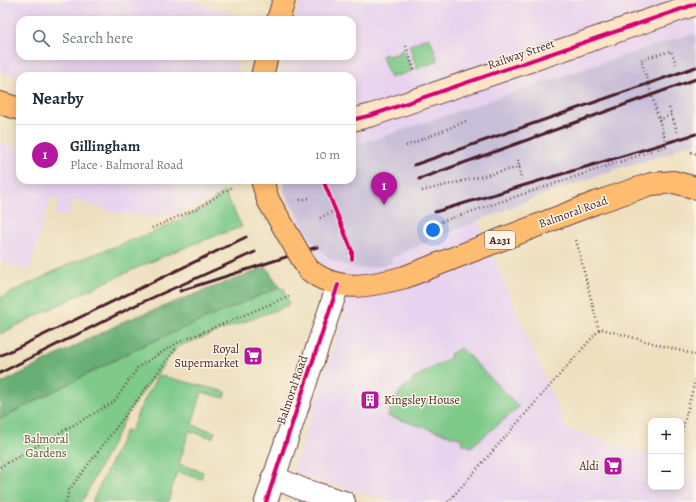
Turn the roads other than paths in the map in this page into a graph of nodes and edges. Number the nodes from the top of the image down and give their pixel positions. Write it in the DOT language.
graph roads {
  1 [pos="284,0"];
  2 [pos="696,4"];
  3 [pos="279,16"];
  4 [pos="266,60"];
  5 [pos="263,72"];
  6 [pos="0,103"];
  7 [pos="16,108"];
  8 [pos="356,119"];
  9 [pos="263,184"];
  10 [pos="696,188"];
  11 [pos="338,285"];
  12 [pos="273,477"];
  13 [pos="266,502"];
  14 [pos="344,502"];
  1 -- 3 [label="main road"];
  2 -- 8 [label="street, Railway Street"];
  4 -- 5 [label="main road"];
  6 -- 7 [label="main road"];
  9 -- 11 [label="main road, Balmoral Road / A231, bridge"];
  10 -- 11 [label="main road, Balmoral Road / A231"];
  11 -- 12 [label="street, Balmoral Road"];
  12 -- 13 [label="street, Balmoral Road"];
  12 -- 14 [label="street"];
}
